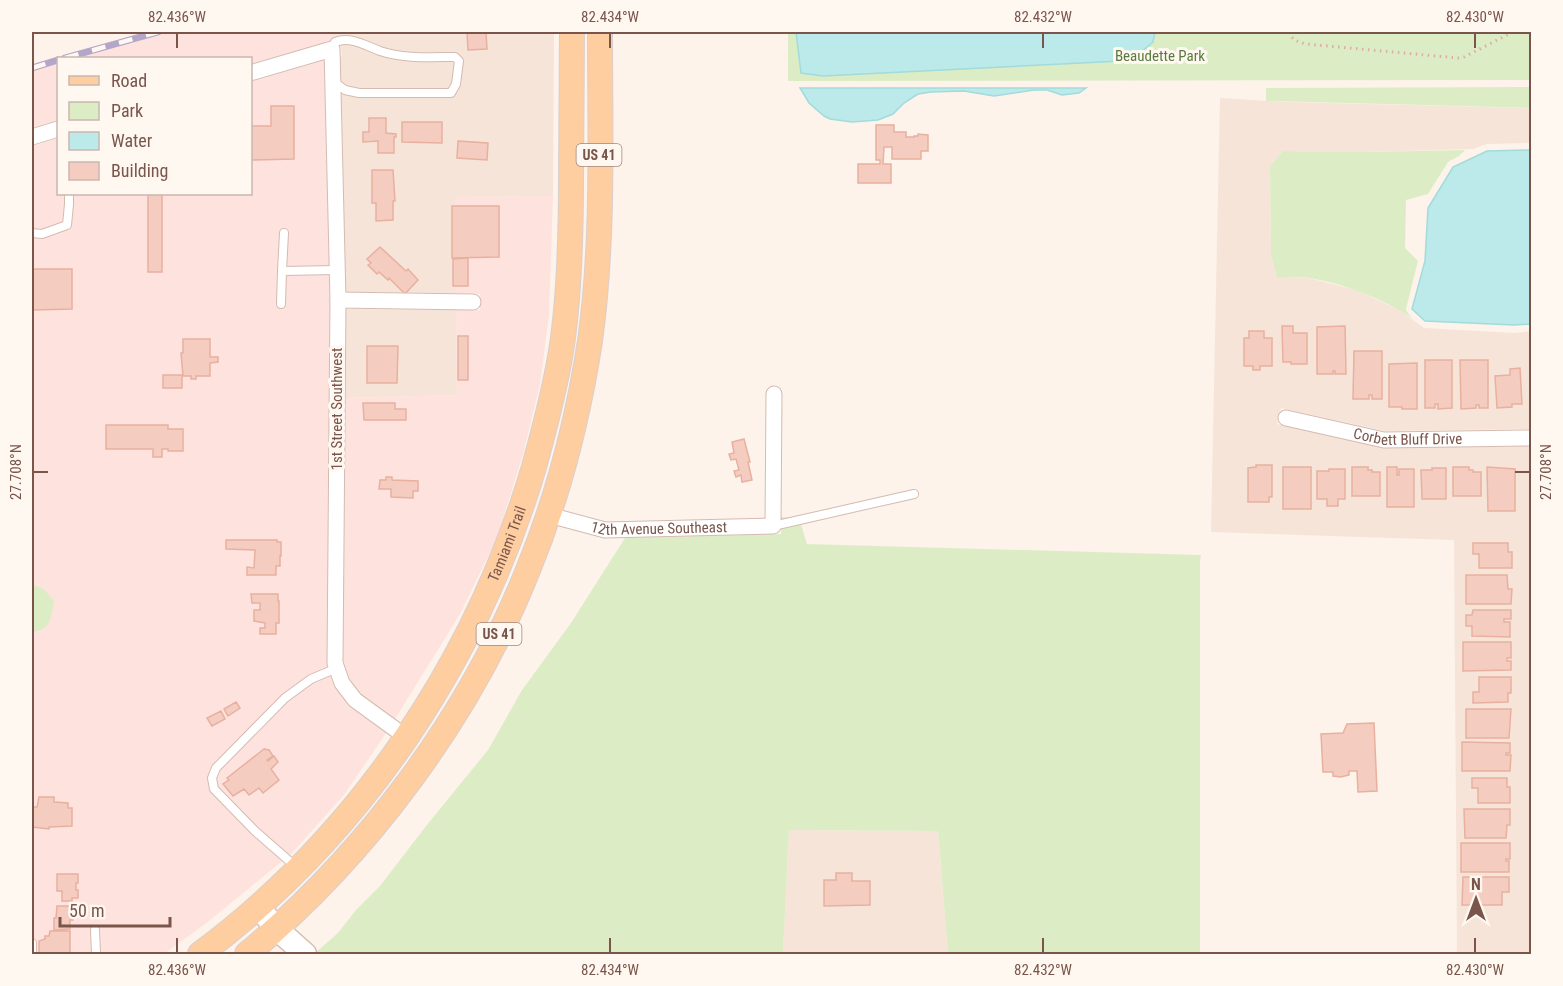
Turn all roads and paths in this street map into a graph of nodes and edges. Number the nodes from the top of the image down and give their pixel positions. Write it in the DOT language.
graph roads {
  1 [pos="572,32"];
  2 [pos="600,32"];
  3 [pos="1289,32"];
  4 [pos="1513,32"];
  5 [pos="332,49"];
  6 [pos="252,72"];
  7 [pos="333,81"];
  8 [pos="57,129"];
  9 [pos="32,137"];
  10 [pos="69,195"];
  11 [pos="32,233"];
  12 [pos="284,233"];
  13 [pos="337,270"];
  14 [pos="282,271"];
  15 [pos="338,300"];
  16 [pos="473,302"];
  17 [pos="281,304"];
  18 [pos="774,394"];
  19 [pos="1286,418"];
  20 [pos="1532,438"];
  21 [pos="914,494"];
  22 [pos="549,515"];
  23 [pos="774,526"];
  24 [pos="337,669"];
  25 [pos="406,737"];
  26 [pos="299,868"];
  27 [pos="259,908"];
  28 [pos="277,929"];
  29 [pos="95,930"];
  30 [pos="32,943"];
  31 [pos="32,954"];
  32 [pos="96,954"];
  33 [pos="200,954"];
  34 [pos="247,954"];
  35 [pos="305,954"];
  1 -- 25 [label="main road, Tamiami Trail / US 41"];
  2 -- 22 [label="main road, Tamiami Trail / US 41"];
  3 -- 4 [label="path"];
  5 -- 6 [label="street"];
  5 -- 7 [label="street, 1st Street Southwest"];
  5 -- 7 [label="lane"];
  7 -- 13 [label="street, 1st Street Southwest"];
  8 -- 9 [label="street"];
  10 -- 11 [label="lane"];
  12 -- 14 [label="lane"];
  13 -- 14 [label="lane"];
  13 -- 15 [label="street, 1st Street Southwest"];
  14 -- 17 [label="lane"];
  15 -- 16 [label="street"];
  15 -- 24 [label="street, 1st Street Southwest"];
  18 -- 23 [label="street"];
  19 -- 20 [label="street, Corbett Bluff Drive"];
  21 -- 23 [label="lane"];
  22 -- 23 [label="street, 12th Avenue Southeast"];
  22 -- 28 [label="main road, Tamiami Trail / US 41"];
  24 -- 25 [label="street, 1st Street Southwest"];
  24 -- 26 [label="lane"];
  25 -- 26 [label="main road, Tamiami Trail / US 41"];
  26 -- 27 [label="main road, Tamiami Trail / US 41"];
  27 -- 28 [label="street"];
  27 -- 33 [label="main road, Tamiami Trail / US 41"];
  28 -- 34 [label="main road, Tamiami Trail / US 41"];
  28 -- 35 [label="street"];
  29 -- 32 [label="lane"];
  30 -- 31 [label="lane"];
}
